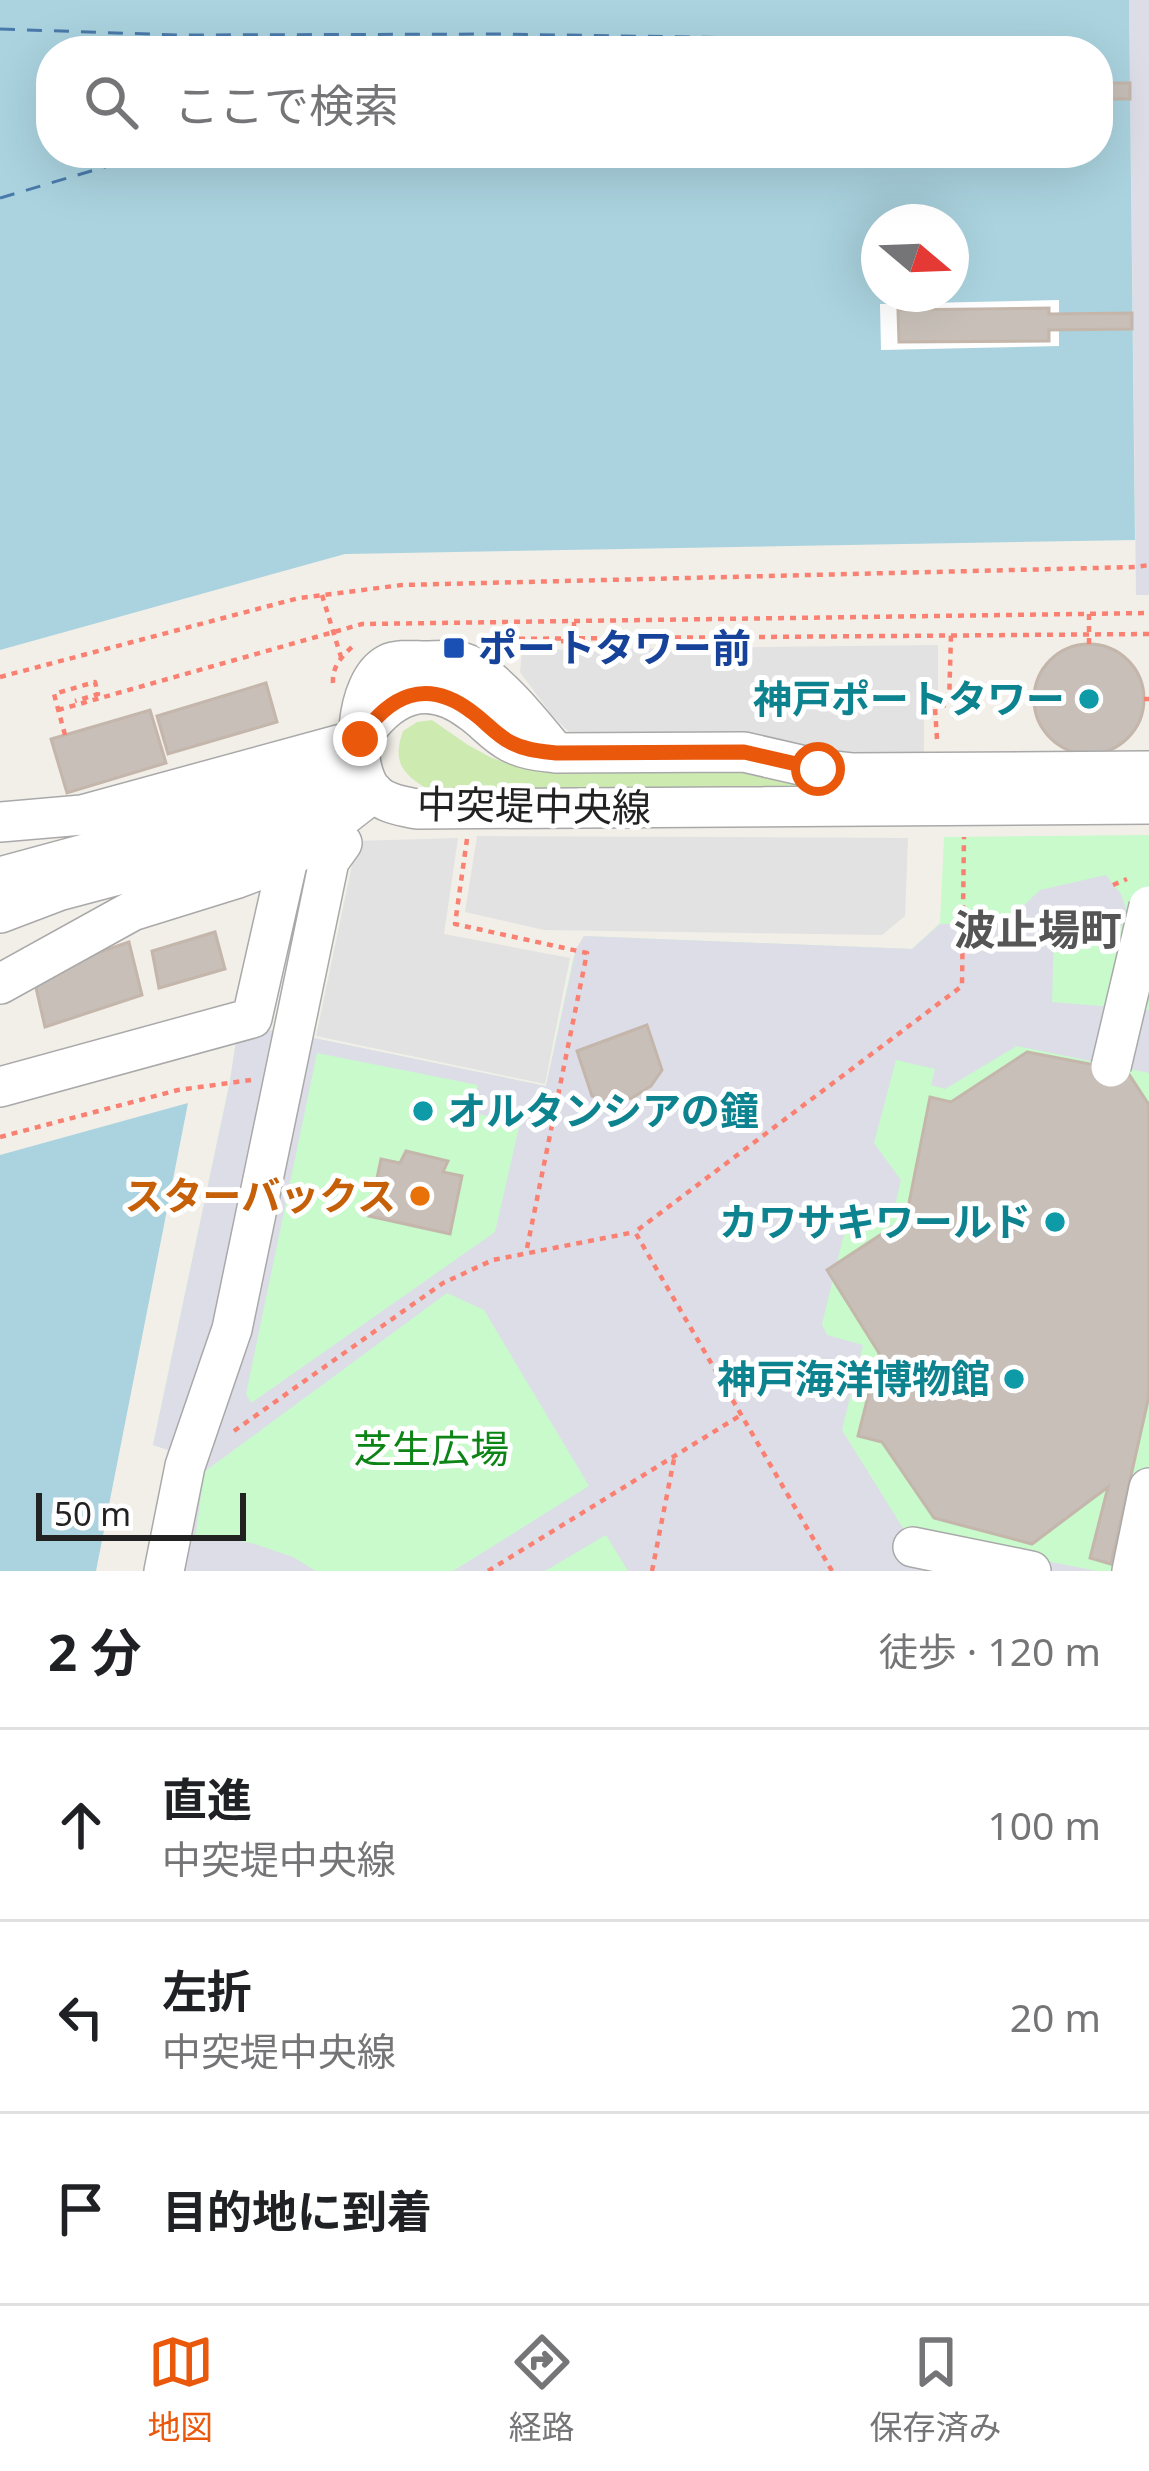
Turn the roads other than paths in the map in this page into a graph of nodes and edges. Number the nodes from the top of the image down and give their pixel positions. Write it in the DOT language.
graph roads {
  1 [pos="360,739"];
  2 [pos="1149,771"];
  3 [pos="370,785"];
  4 [pos="1149,804"];
  5 [pos="0,822"];
  6 [pos="342,829"];
  7 [pos="288,859"];
  8 [pos="0,877"];
  9 [pos="1149,906"];
  10 [pos="0,913"];
  11 [pos="0,984"];
  12 [pos="1111,1067"];
  13 [pos="0,1088"];
  14 [pos="1149,1488"];
  15 [pos="914,1547"];
  16 [pos="164,1571"];
  17 [pos="1031,1571"];
  18 [pos="1132,1571"];
  1 -- 2 [label="street, 中突堤中央線"];
  1 -- 3 [label="street, 中突堤中央線"];
  1 -- 5 [label="street"];
  3 -- 4 [label="street, 中突堤中央線"];
  3 -- 6 [label="street"];
  3 -- 8 [label="street"];
  6 -- 7 [label="street"];
  6 -- 10 [label="street"];
  6 -- 16 [label="street"];
  7 -- 11 [label="street"];
  7 -- 13 [label="street"];
  9 -- 12 [label="street, bridge"];
  14 -- 18 [label="street"];
  15 -- 17 [label="street"];
}
